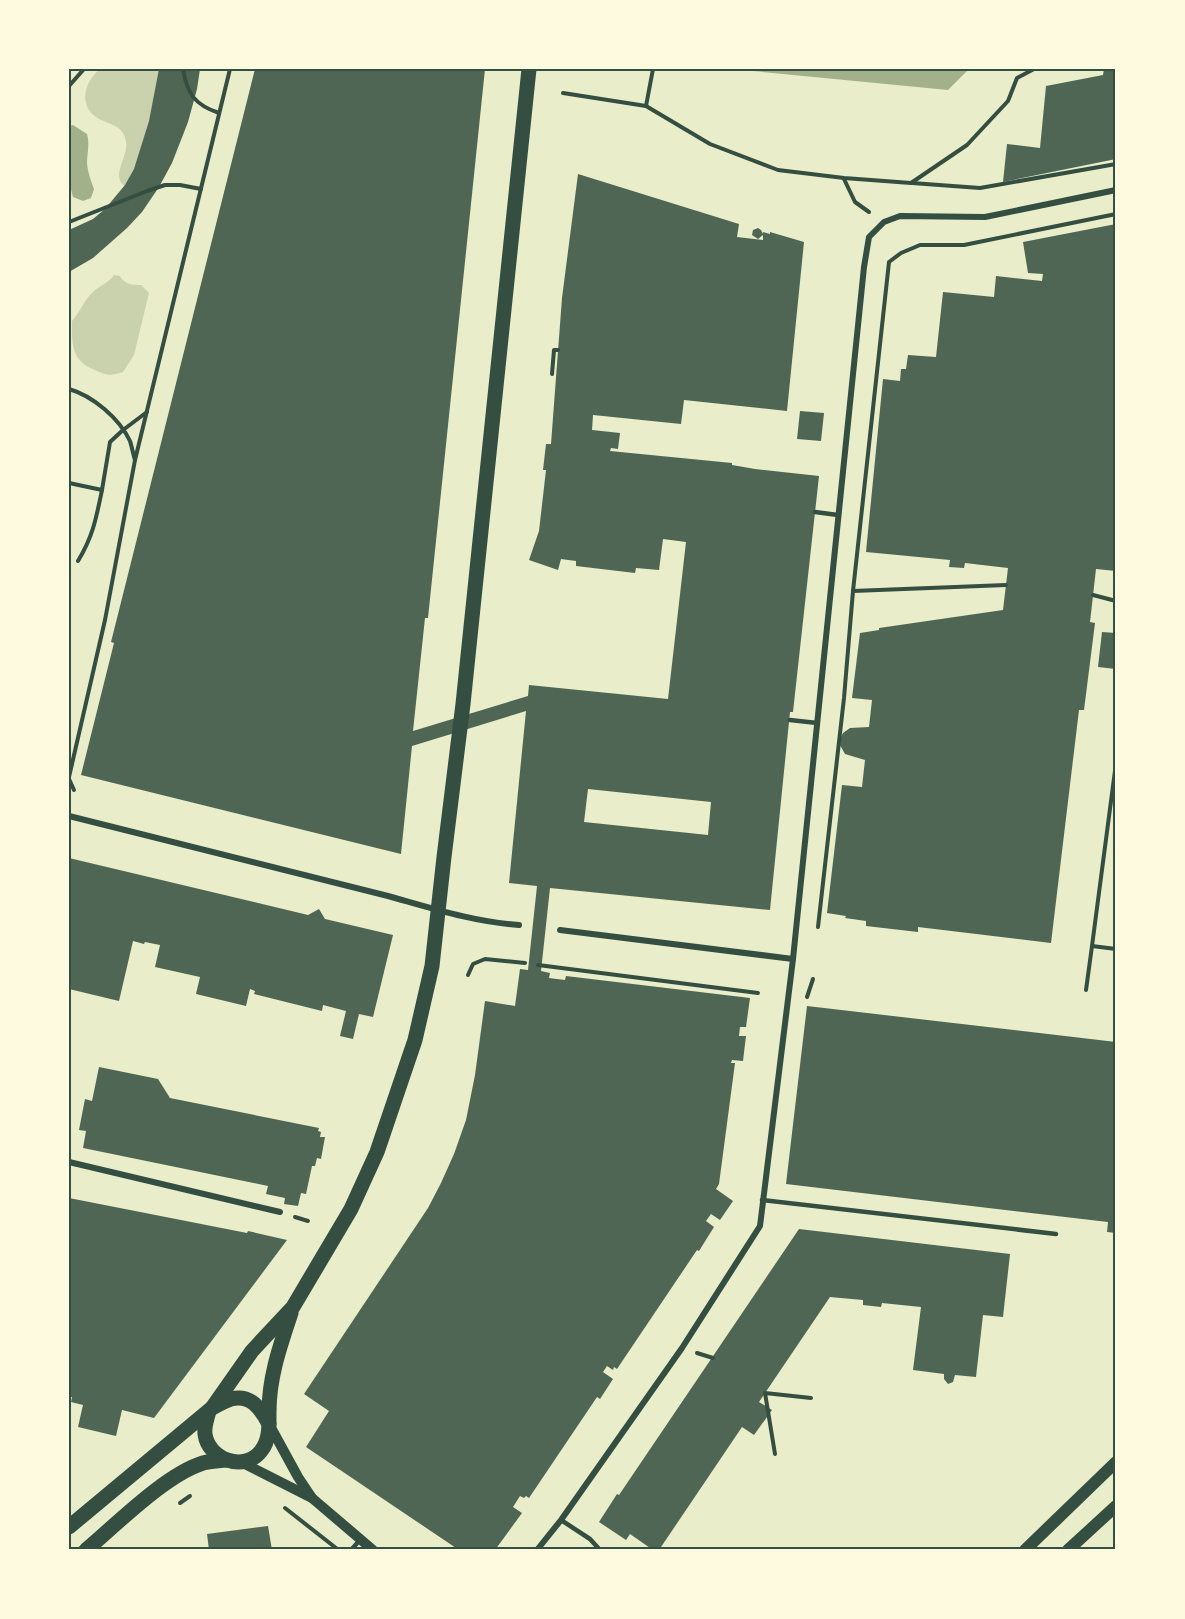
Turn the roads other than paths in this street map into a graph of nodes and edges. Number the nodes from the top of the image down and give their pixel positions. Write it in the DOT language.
graph roads {
  1 [pos="530,69"];
  2 [pos="1116,190"];
  3 [pos="815,512"];
  4 [pos="838,515"];
  5 [pos="790,720"];
  6 [pos="817,723"];
  7 [pos="69,816"];
  8 [pos="438,910"];
  9 [pos="519,925"];
  10 [pos="560,930"];
  11 [pos="793,959"];
  12 [pos="69,1162"];
  13 [pos="762,1200"];
  14 [pos="279,1212"];
  15 [pos="1056,1234"];
  16 [pos="293,1307"];
  17 [pos="211,1410"];
  18 [pos="269,1424"];
  19 [pos="233,1461"];
  20 [pos="1116,1462"];
  21 [pos="312,1498"];
  22 [pos="1116,1506"];
  23 [pos="561,1520"];
  24 [pos="69,1527"];
  25 [pos="360,1540"];
  26 [pos="86,1550"];
  27 [pos="351,1550"];
  28 [pos="373,1550"];
  29 [pos="537,1550"];
  30 [pos="600,1550"];
  31 [pos="1025,1550"];
  32 [pos="1068,1550"];
  1 -- 8 [label="main road"];
  2 -- 4 [label="street"];
  3 -- 4 [label="lane"];
  4 -- 6 [label="street"];
  5 -- 6 [label="lane"];
  6 -- 11 [label="street"];
  7 -- 8 [label="street"];
  8 -- 9 [label="street"];
  8 -- 16 [label="main road"];
  10 -- 11 [label="street"];
  11 -- 13 [label="street"];
  12 -- 14 [label="street"];
  13 -- 15 [label="lane"];
  13 -- 23 [label="street"];
  16 -- 17 [label="main road"];
  16 -- 18 [label="main road"];
  17 -- 18 [label="main road"];
  17 -- 19 [label="main road"];
  17 -- 24 [label="main road"];
  18 -- 19 [label="main road"];
  18 -- 21 [label="street"];
  19 -- 21 [label="street"];
  19 -- 26 [label="main road"];
  20 -- 31 [label="main road"];
  21 -- 25 [label="street"];
  22 -- 32 [label="main road"];
  23 -- 29 [label="street"];
  23 -- 30 [label="lane"];
  25 -- 27 [label="lane"];
  25 -- 28 [label="street"];
}
